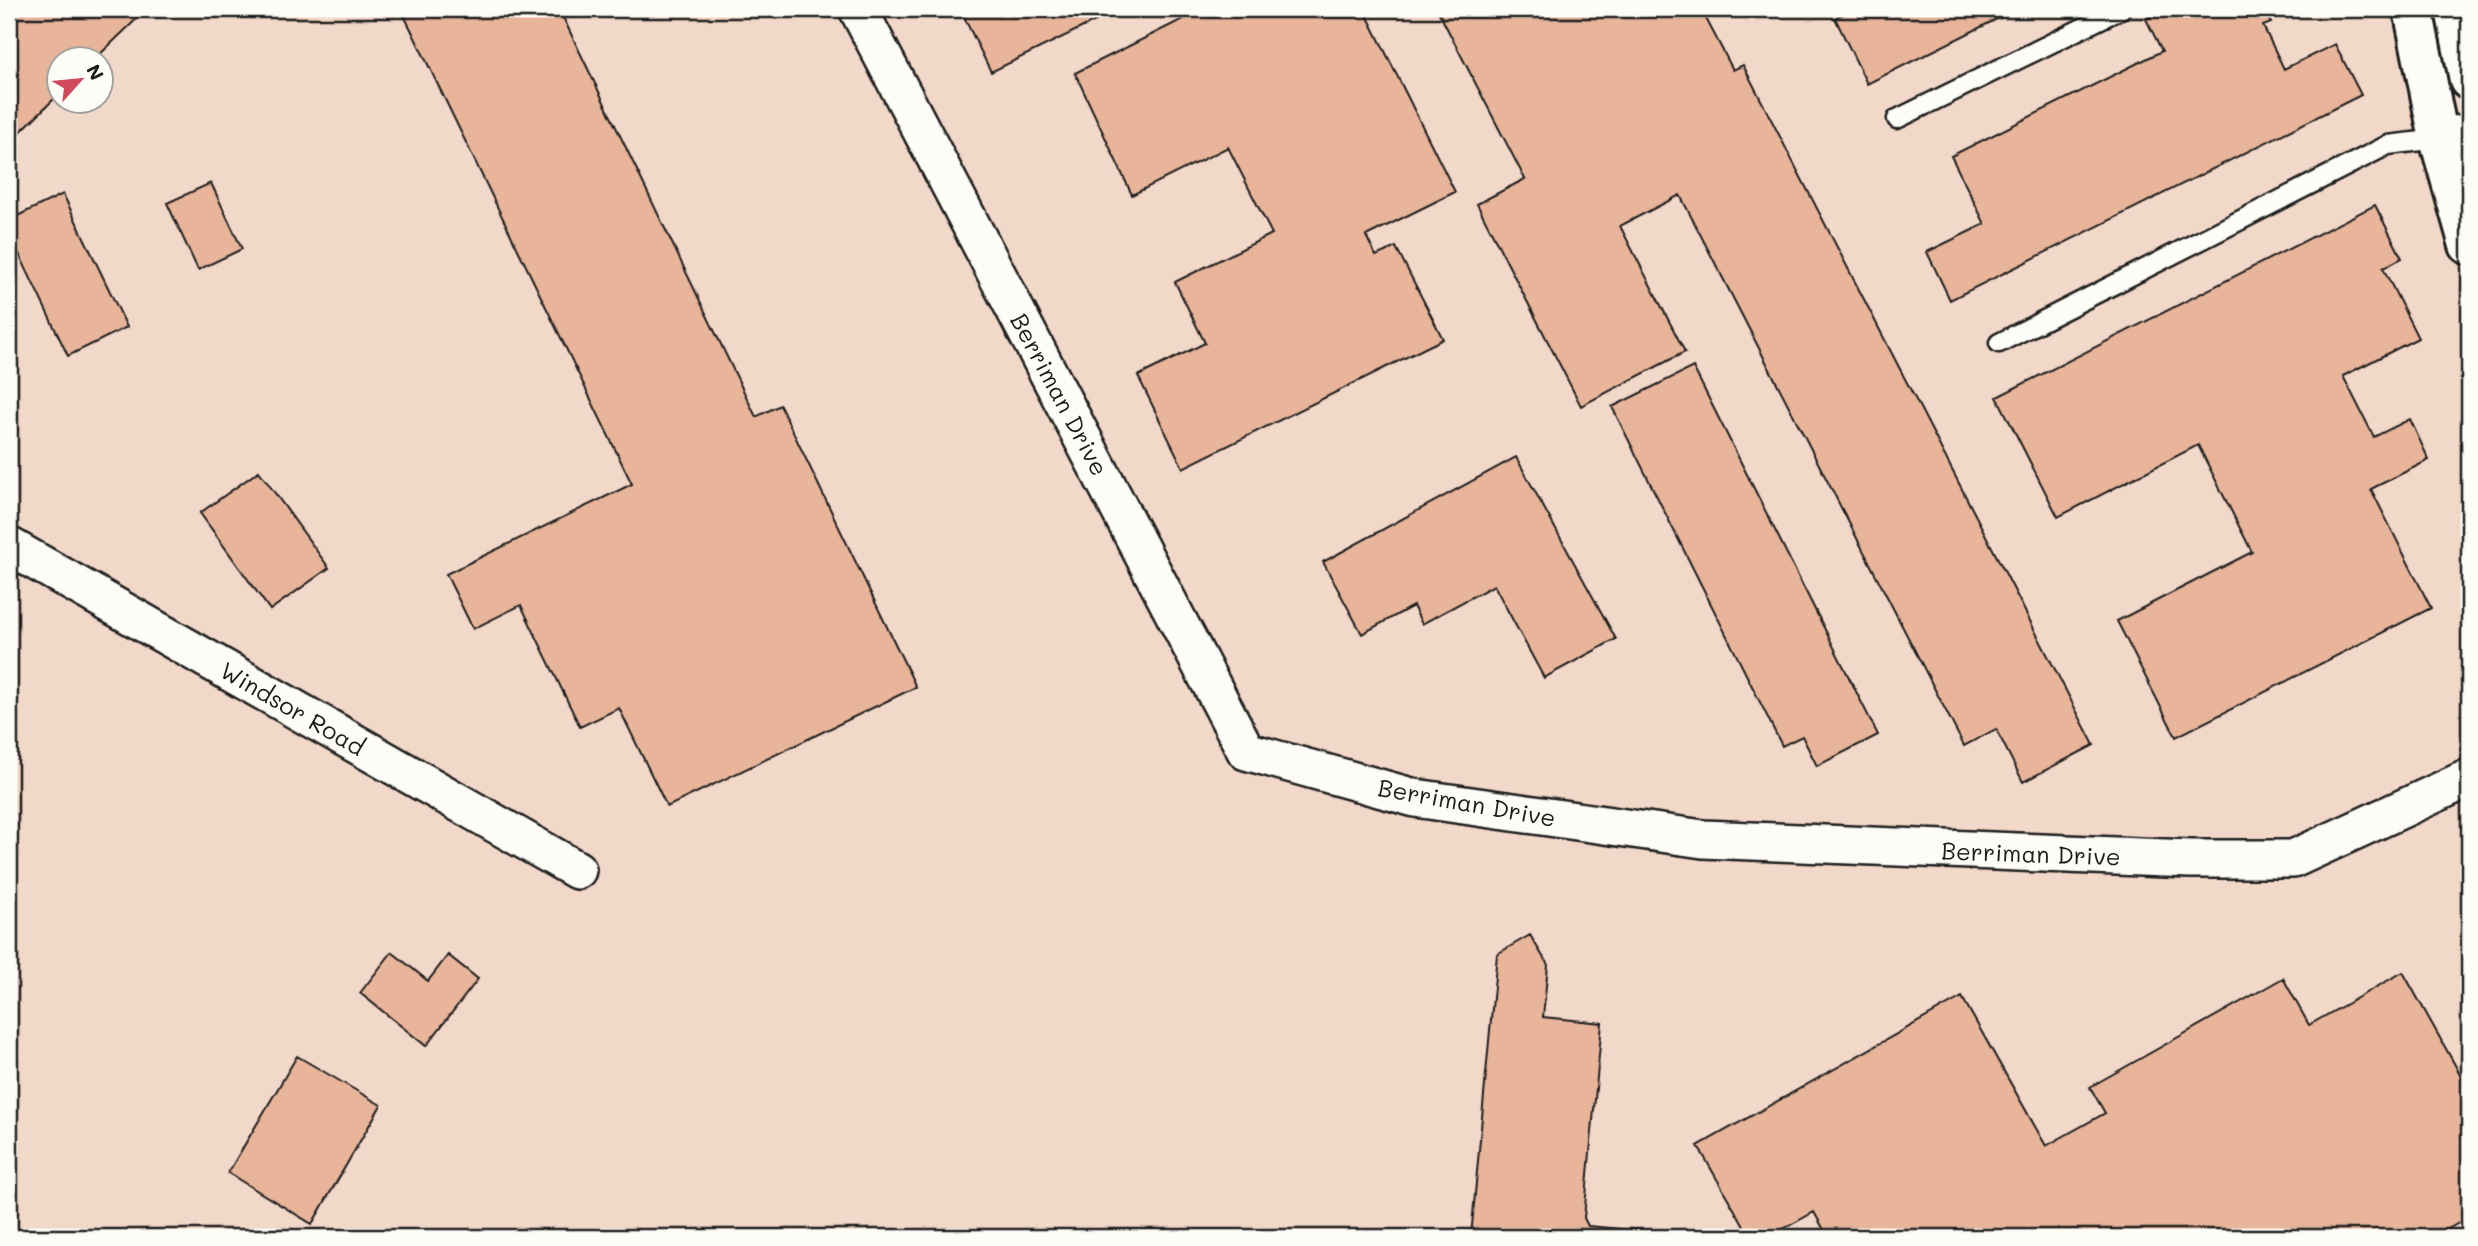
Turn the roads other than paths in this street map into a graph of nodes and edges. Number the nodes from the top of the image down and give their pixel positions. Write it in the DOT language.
graph roads {
  1 [pos="858,9"];
  2 [pos="2121,9"];
  3 [pos="2413,9"];
  4 [pos="2455,9"];
  5 [pos="2469,80"];
  6 [pos="1897,119"];
  7 [pos="2454,136"];
  8 [pos="2469,245"];
  9 [pos="1999,343"];
  10 [pos="9,546"];
  11 [pos="2469,778"];
  12 [pos="577,870"];
  1 -- 11 [label="street, Berriman Drive"];
  2 -- 6 [label="lane"];
  3 -- 7 [label="street"];
  4 -- 5 [label="street"];
  7 -- 8 [label="street"];
  7 -- 9 [label="lane"];
  10 -- 12 [label="street, Windsor Road"];
}
